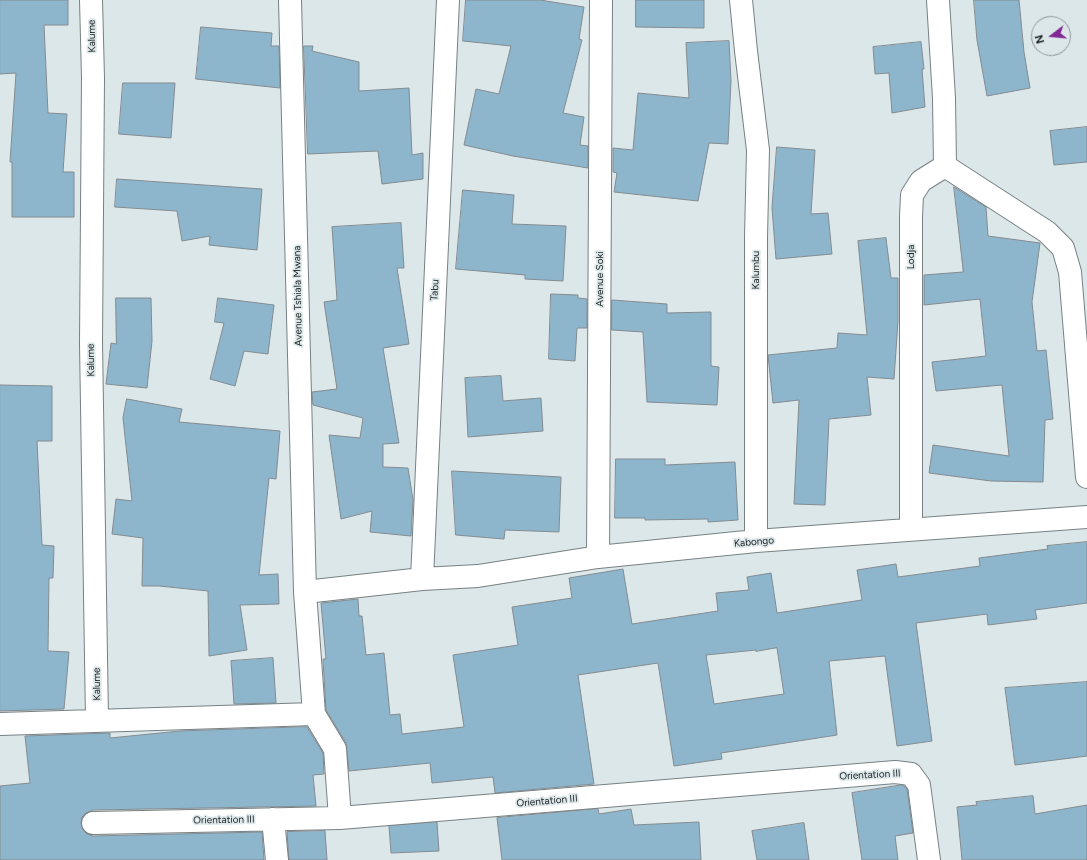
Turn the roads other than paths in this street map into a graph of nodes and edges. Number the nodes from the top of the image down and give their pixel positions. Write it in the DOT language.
graph roads {
  1 [pos="91,0"];
  2 [pos="290,0"];
  3 [pos="448,0"];
  4 [pos="602,0"];
  5 [pos="740,0"];
  6 [pos="938,0"];
  7 [pos="945,166"];
  8 [pos="1087,477"];
  9 [pos="1087,517"];
  10 [pos="912,529"];
  11 [pos="756,541"];
  12 [pos="598,557"];
  13 [pos="422,579"];
  14 [pos="305,592"];
  15 [pos="314,714"];
  16 [pos="97,720"];
  17 [pos="0,724"];
  18 [pos="340,818"];
  19 [pos="273,819"];
  20 [pos="93,824"];
  21 [pos="276,860"];
  22 [pos="929,860"];
  1 -- 16 [label="street, Kalume"];
  2 -- 14 [label="street, Avenue Tshiala Mwana"];
  3 -- 13 [label="street, Tabu"];
  4 -- 12 [label="street, Avenue Soki"];
  5 -- 11 [label="street, Kalumbu"];
  6 -- 7 [label="street"];
  7 -- 8 [label="street"];
  7 -- 10 [label="street, Lodja"];
  9 -- 10 [label="street, Kabongo"];
  10 -- 11 [label="street, Kabongo"];
  11 -- 12 [label="street, Kabongo"];
  12 -- 13 [label="street, Kabongo"];
  13 -- 14 [label="street, Kabongo"];
  14 -- 15 [label="street, Avenue Tshiala Mwana"];
  15 -- 16 [label="street"];
  15 -- 18 [label="street"];
  16 -- 17 [label="street"];
  18 -- 19 [label="street, Orientation III"];
  18 -- 22 [label="street, Orientation III"];
  19 -- 20 [label="street, Orientation III"];
  19 -- 21 [label="street"];
}
